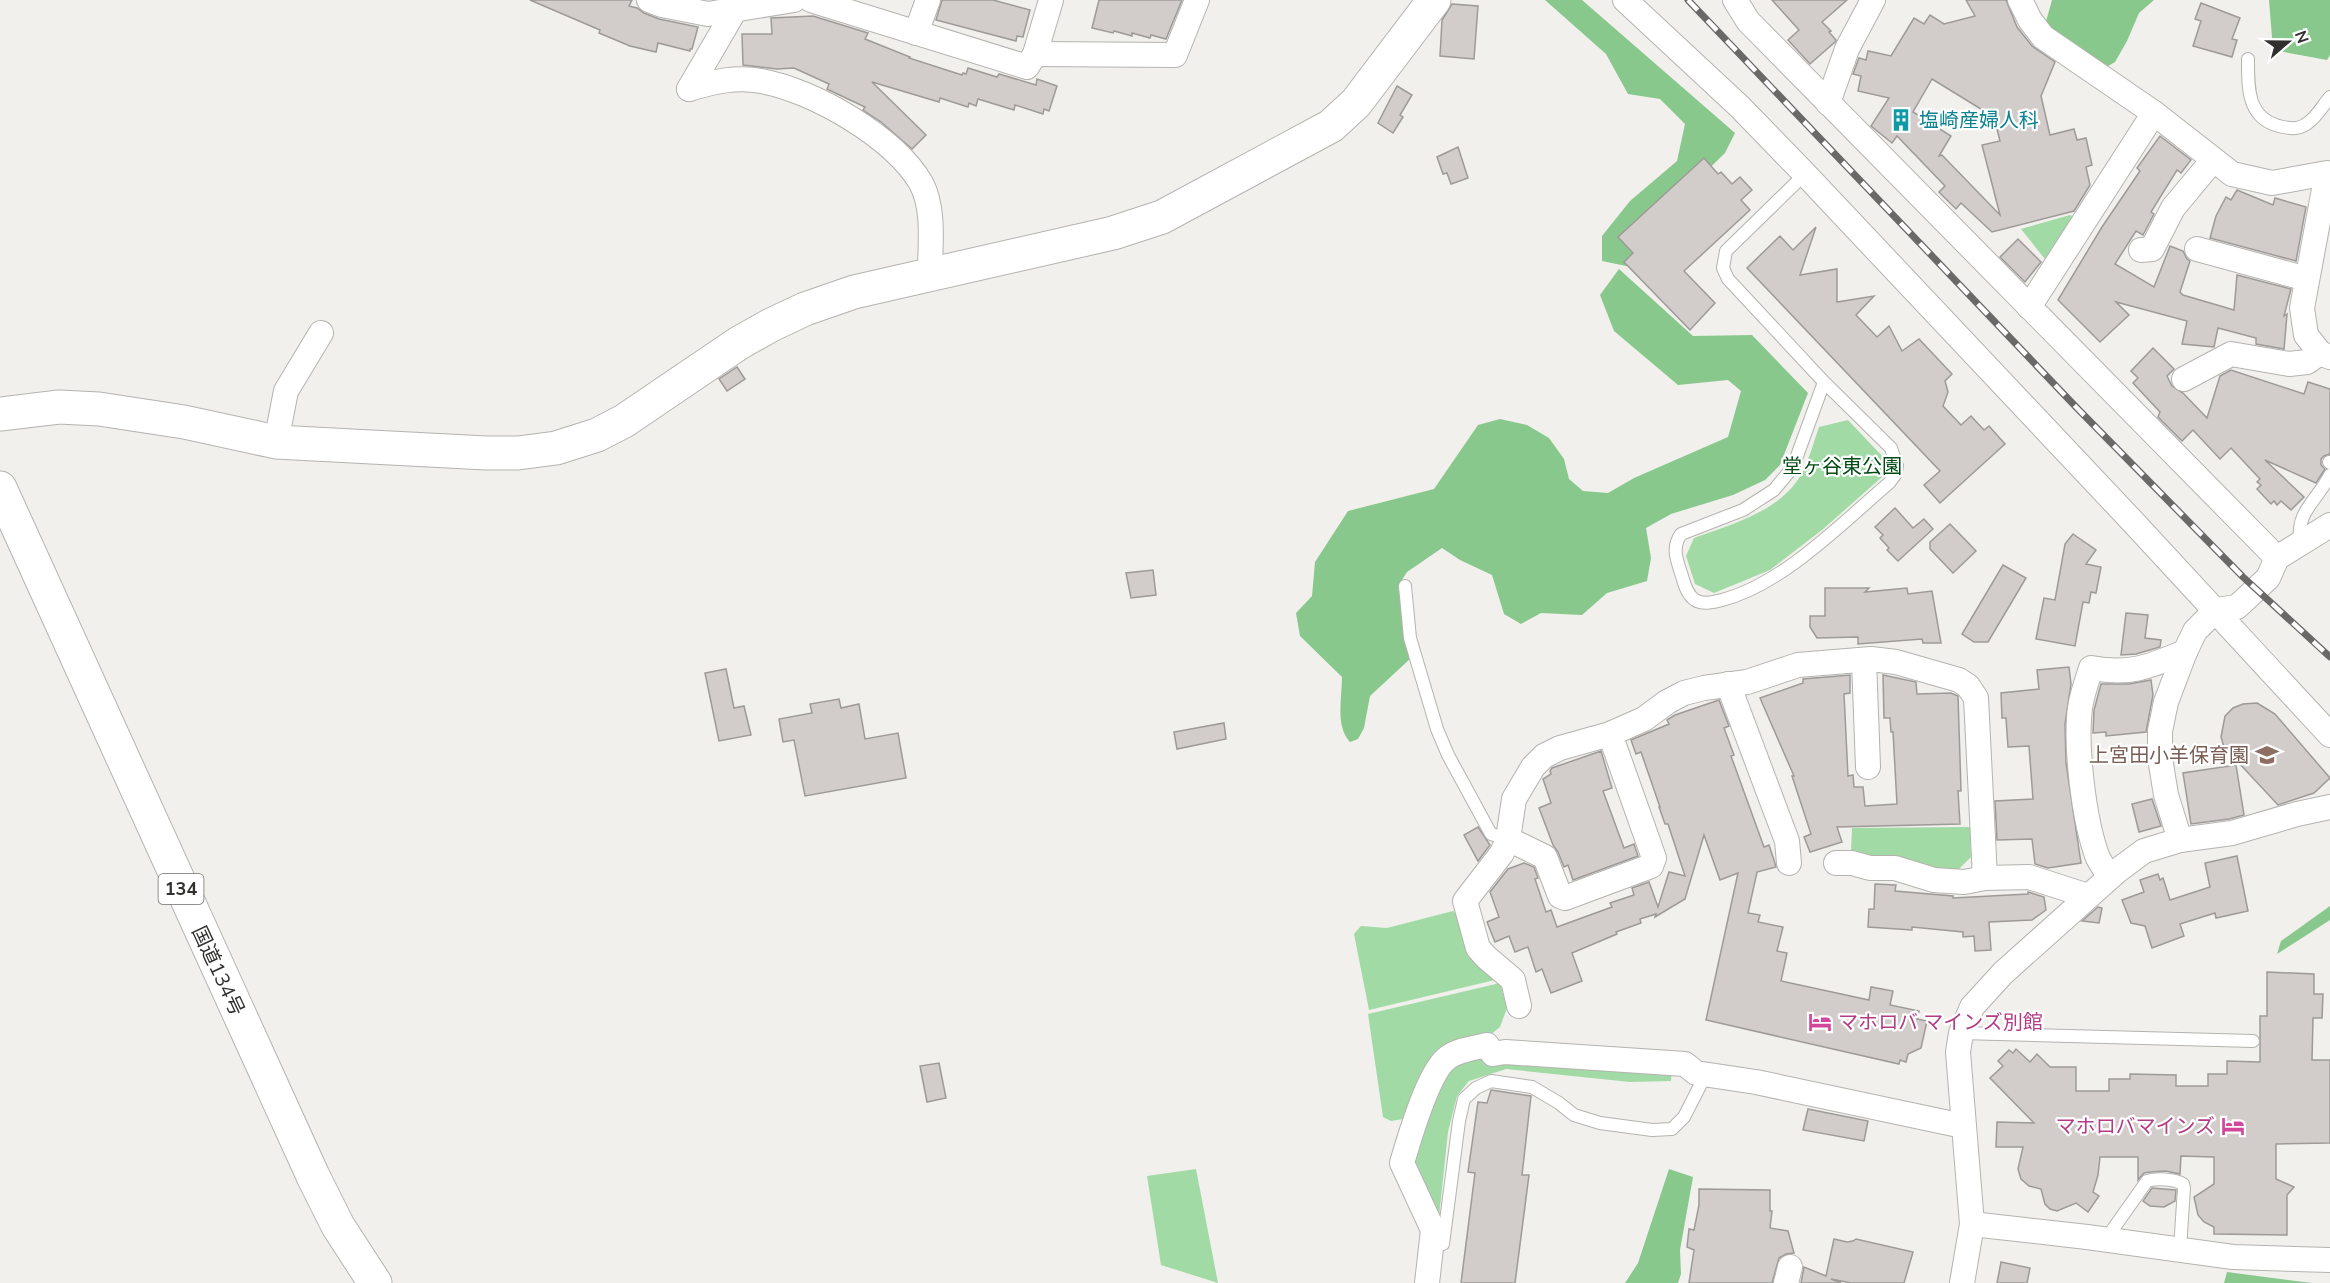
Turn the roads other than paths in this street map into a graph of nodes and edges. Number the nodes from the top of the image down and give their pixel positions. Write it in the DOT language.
graph roads {
  1 [pos="649,0"];
  2 [pos="794,0"];
  3 [pos="811,0"];
  4 [pos="928,0"];
  5 [pos="1051,0"];
  6 [pos="1197,0"];
  7 [pos="1434,0"];
  8 [pos="1625,0"];
  9 [pos="1735,0"];
  10 [pos="1873,0"];
  11 [pos="2020,0"];
  12 [pos="735,10"];
  13 [pos="915,33"];
  14 [pos="1035,54"];
  15 [pos="2248,59"];
  16 [pos="2330,97"];
  17 [pos="1828,103"];
  18 [pos="2154,113"];
  19 [pos="2213,160"];
  20 [pos="2329,170"];
  21 [pos="1805,174"];
  22 [pos="2197,249"];
  23 [pos="2141,250"];
  24 [pos="930,274"];
  25 [pos="2307,279"];
  26 [pos="2029,307"];
  27 [pos="321,333"];
  28 [pos="2325,355"];
  29 [pos="2184,379"];
  30 [pos="1824,382"];
  31 [pos="0,414"];
  32 [pos="276,442"];
  33 [pos="2330,475"];
  34 [pos="0,488"];
  35 [pos="2330,525"];
  36 [pos="2301,544"];
  37 [pos="2277,558"];
  38 [pos="1405,586"];
  39 [pos="2216,610"];
  40 [pos="2185,652"];
  41 [pos="1864,660"];
  42 [pos="1728,684"];
  43 [pos="1610,734"];
  44 [pos="2330,735"];
  45 [pos="1869,767"];
  46 [pos="2330,807"];
  47 [pos="1508,839"];
  48 [pos="2180,840"];
  49 [pos="1789,863"];
  50 [pos="1836,863"];
  51 [pos="2110,877"];
  52 [pos="1985,878"];
  53 [pos="2088,896"];
  54 [pos="1519,1006"];
  55 [pos="1961,1033"];
  56 [pos="2253,1041"];
  57 [pos="1706,1074"];
  58 [pos="1963,1126"];
  59 [pos="1972,1224"];
  60 [pos="2106,1239"];
  61 [pos="2180,1250"];
  62 [pos="2330,1260"];
  63 [pos="375,1283"];
  64 [pos="1427,1283"];
  65 [pos="1433,1283"];
  66 [pos="1962,1283"];
  1 -- 12 [label="street"];
  2 -- 12 [label="street"];
  3 -- 13 [label="street"];
  4 -- 13 [label="street"];
  5 -- 14 [label="street"];
  6 -- 14 [label="street"];
  7 -- 24 [label="main road"];
  8 -- 21 [label="street"];
  9 -- 17 [label="street"];
  10 -- 17 [label="street"];
  11 -- 18 [label="street"];
  12 -- 24 [label="street"];
  13 -- 14 [label="street"];
  15 -- 16 [label="lane"];
  17 -- 26 [label="street"];
  18 -- 19 [label="street"];
  18 -- 26 [label="street"];
  19 -- 20 [label="street"];
  19 -- 23 [label="street"];
  20 -- 25 [label="street"];
  21 -- 30 [label="lane"];
  21 -- 39 [label="street"];
  22 -- 25 [label="street"];
  24 -- 32 [label="main road"];
  25 -- 28 [label="street"];
  26 -- 37 [label="street"];
  27 -- 32 [label="street"];
  28 -- 29 [label="street"];
  30 -- 30 [label="lane"];
  31 -- 32 [label="main road"];
  33 -- 36 [label="lane"];
  34 -- 63 [label="main road, 国道134号 / 134"];
  35 -- 36 [label="street"];
  36 -- 37 [label="street"];
  37 -- 39 [label="street"];
  38 -- 47 [label="lane"];
  39 -- 40 [label="street"];
  39 -- 44 [label="street"];
  40 -- 48 [label="street"];
  40 -- 51 [label="street"];
  41 -- 42 [label="street"];
  41 -- 45 [label="street"];
  41 -- 52 [label="street"];
  42 -- 43 [label="street"];
  42 -- 49 [label="street"];
  43 -- 47 [label="street"];
  43 -- 47 [label="street"];
  46 -- 48 [label="street"];
  47 -- 54 [label="street"];
  48 -- 51 [label="street"];
  50 -- 52 [label="street"];
  51 -- 53 [label="street"];
  52 -- 53 [label="street"];
  53 -- 55 [label="street"];
  55 -- 56 [label="lane"];
  55 -- 58 [label="street"];
  57 -- 58 [label="street"];
  57 -- 64 [label="street"];
  57 -- 65 [label="lane"];
  58 -- 59 [label="street"];
  59 -- 60 [label="street"];
  59 -- 66 [label="street"];
  60 -- 61 [label="street"];
  60 -- 61 [label="lane"];
  61 -- 62 [label="street"];
}
